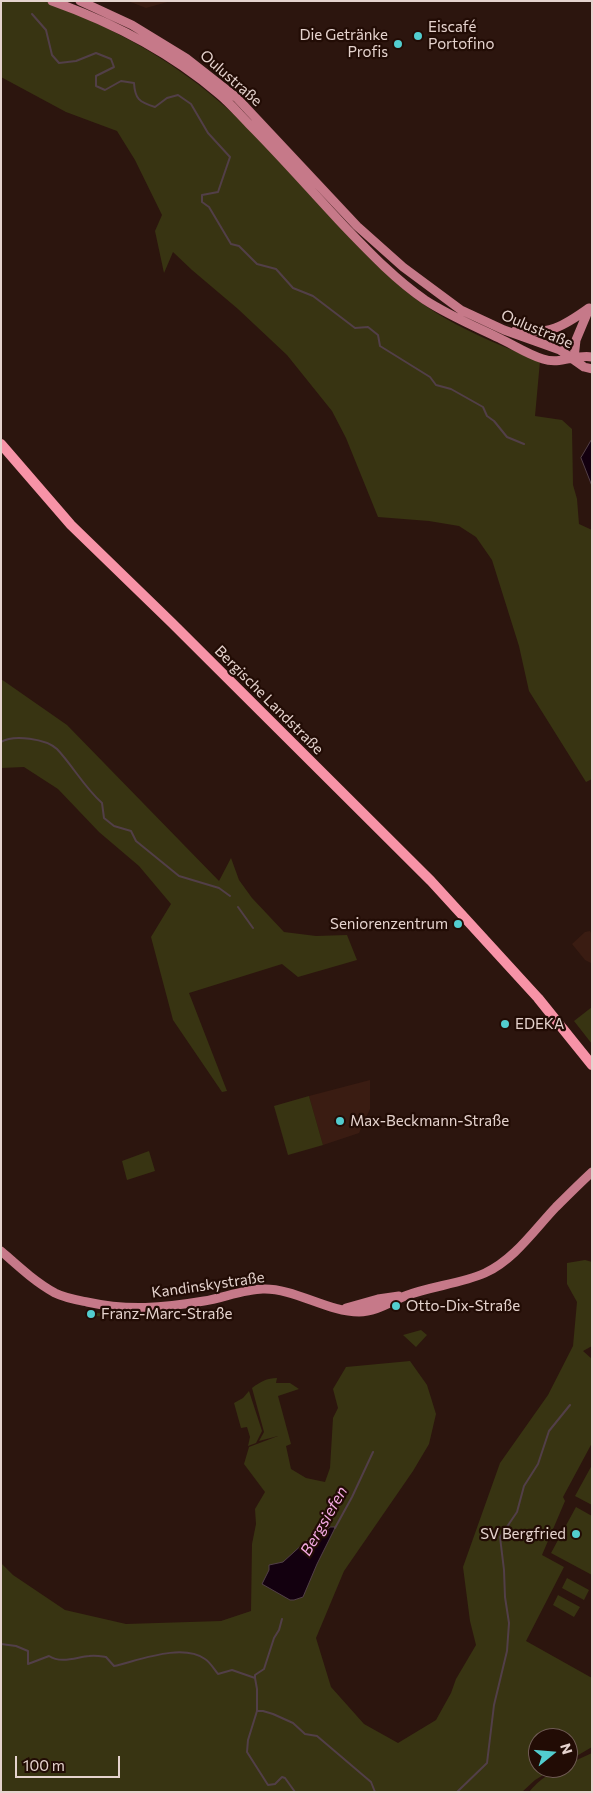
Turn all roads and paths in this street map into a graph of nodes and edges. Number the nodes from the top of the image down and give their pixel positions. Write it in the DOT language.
graph roads {
  1 [pos="52,1"];
  2 [pos="80,1"];
  3 [pos="451,301"];
  4 [pos="590,306"];
  5 [pos="574,358"];
  6 [pos="592,358"];
  7 [pos="592,369"];
  8 [pos="1,444"];
  9 [pos="592,1065"];
  10 [pos="592,1172"];
  11 [pos="1,1251"];
  1 -- 5 [label="main road, Oulustraße"];
  2 -- 3 [label="main road, Oulustraße"];
  3 -- 4 [label="main road"];
  3 -- 5 [label="main road, Oulustraße"];
  4 -- 5 [label="main road"];
  5 -- 6 [label="main road"];
  5 -- 7 [label="main road"];
  8 -- 9 [label="main road, Bergische Landstraße"];
  10 -- 11 [label="main road, Kandinskystraße"];
}
